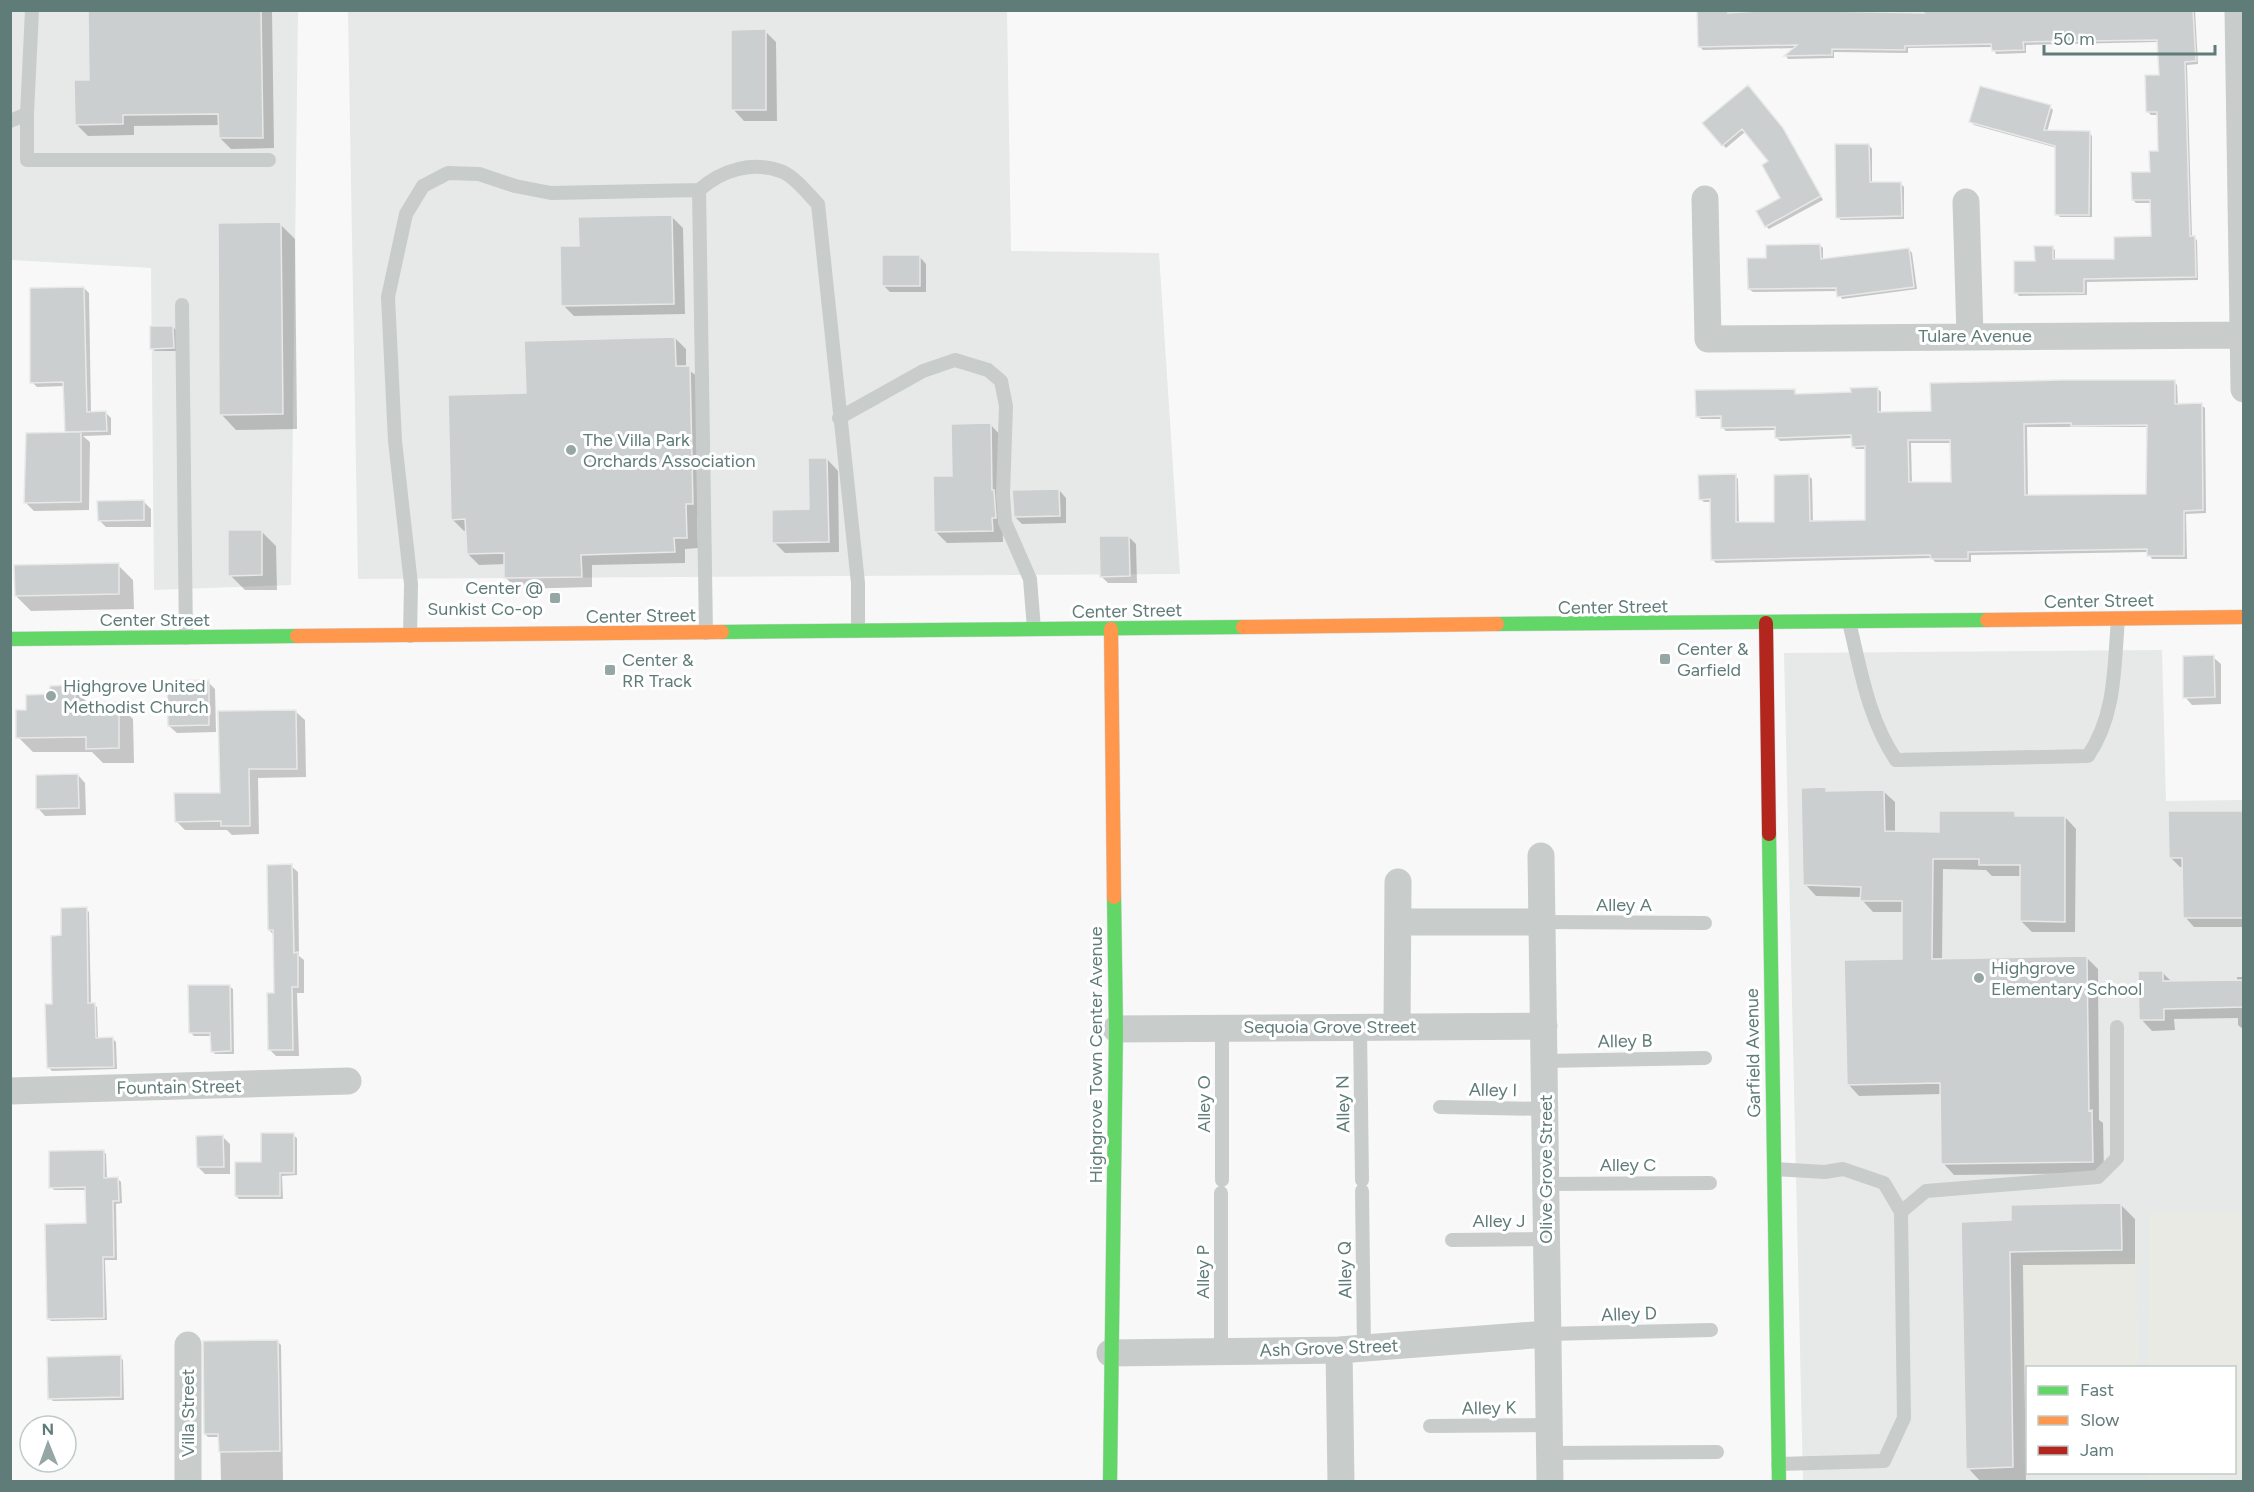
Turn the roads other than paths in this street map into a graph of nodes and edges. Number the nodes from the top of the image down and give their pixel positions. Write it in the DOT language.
graph roads {
  1 [pos="32,10"];
  2 [pos="2238,10"];
  3 [pos="27,114"];
  4 [pos="10,121"];
  5 [pos="269,160"];
  6 [pos="699,190"];
  7 [pos="1705,199"];
  8 [pos="1966,202"];
  9 [pos="182,305"];
  10 [pos="1970,335"];
  11 [pos="2242,335"];
  12 [pos="2244,389"];
  13 [pos="839,418"];
  14 [pos="2244,617"];
  15 [pos="2118,619"];
  16 [pos="1849,622"];
  17 [pos="1766,623"];
  18 [pos="1111,629"];
  19 [pos="1034,630"];
  20 [pos="858,632"];
  21 [pos="705,633"];
  22 [pos="410,636"];
  23 [pos="186,638"];
  24 [pos="10,639"];
  25 [pos="1541,856"];
  26 [pos="1398,882"];
  27 [pos="1398,922"];
  28 [pos="1542,922"];
  29 [pos="1705,923"];
  30 [pos="1545,1026"];
  31 [pos="1360,1027"];
  32 [pos="1397,1027"];
  33 [pos="2117,1027"];
  34 [pos="1222,1028"];
  35 [pos="1116,1029"];
  36 [pos="1705,1058"];
  37 [pos="1545,1061"];
  38 [pos="348,1081"];
  39 [pos="10,1092"];
  40 [pos="1440,1107"];
  41 [pos="1545,1109"];
  42 [pos="1773,1169"];
  43 [pos="1710,1183"];
  44 [pos="1546,1184"];
  45 [pos="1362,1185"];
  46 [pos="1222,1186"];
  47 [pos="1901,1212"];
  48 [pos="1452,1239"];
  49 [pos="1546,1239"];
  50 [pos="1711,1330"];
  51 [pos="1547,1334"];
  52 [pos="188,1346"];
  53 [pos="1352,1349"];
  54 [pos="1221,1351"];
  55 [pos="1110,1353"];
  56 [pos="1549,1425"];
  57 [pos="1430,1426"];
  58 [pos="1717,1452"];
  59 [pos="1550,1453"];
  60 [pos="1778,1464"];
  61 [pos="188,1482"];
  62 [pos="1110,1482"];
  63 [pos="1341,1482"];
  64 [pos="1550,1482"];
  65 [pos="1779,1482"];
  1 -- 3 [label="lane"];
  2 -- 11 [label="street"];
  3 -- 4 [label="lane"];
  3 -- 5 [label="lane"];
  6 -- 13 [label="lane"];
  6 -- 21 [label="lane"];
  6 -- 22 [label="lane"];
  7 -- 10 [label="street, Tulare Avenue"];
  8 -- 10 [label="street"];
  9 -- 23 [label="lane"];
  10 -- 11 [label="street, Tulare Avenue"];
  11 -- 12 [label="street"];
  13 -- 19 [label="lane"];
  13 -- 20 [label="lane"];
  14 -- 15 [label="main road, Center Street"];
  15 -- 16 [label="main road, Center Street"];
  15 -- 16 [label="lane"];
  16 -- 17 [label="main road, Center Street"];
  17 -- 18 [label="main road, Center Street"];
  17 -- 42 [label="main road, Garfield Avenue"];
  18 -- 19 [label="main road, Center Street"];
  18 -- 35 [label="main road, Highgrove Town Center Avenue"];
  19 -- 20 [label="main road, Center Street"];
  20 -- 21 [label="main road, Center Street"];
  21 -- 22 [label="main road, Center Street"];
  22 -- 23 [label="main road, Center Street"];
  23 -- 24 [label="main road, Center Street"];
  25 -- 28 [label="street, Olive Grove Street"];
  26 -- 27 [label="street"];
  27 -- 28 [label="street"];
  27 -- 32 [label="street"];
  28 -- 29 [label="lane, Alley A"];
  28 -- 30 [label="street, Olive Grove Street"];
  30 -- 32 [label="street, Sequoia Grove Street"];
  30 -- 37 [label="street, Olive Grove Street"];
  31 -- 32 [label="street, Sequoia Grove Street"];
  31 -- 34 [label="street, Sequoia Grove Street"];
  31 -- 45 [label="lane, Alley N"];
  33 -- 47 [label="lane"];
  34 -- 35 [label="street, Sequoia Grove Street"];
  34 -- 46 [label="lane, Alley O"];
  35 -- 55 [label="main road, Highgrove Town Center Avenue"];
  36 -- 37 [label="lane, Alley B"];
  37 -- 41 [label="street, Olive Grove Street"];
  38 -- 39 [label="street, Fountain Street"];
  40 -- 41 [label="lane, Alley I"];
  41 -- 44 [label="street, Olive Grove Street"];
  42 -- 47 [label="lane"];
  42 -- 60 [label="main road, Garfield Avenue"];
  43 -- 44 [label="lane, Alley C"];
  44 -- 49 [label="street, Olive Grove Street"];
  45 -- 53 [label="lane, Alley Q"];
  46 -- 54 [label="lane, Alley P"];
  47 -- 60 [label="lane"];
  48 -- 49 [label="lane, Alley J"];
  49 -- 51 [label="street, Olive Grove Street"];
  50 -- 51 [label="lane, Alley D"];
  51 -- 53 [label="street, Ash Grove Street"];
  51 -- 56 [label="street, Olive Grove Street"];
  52 -- 61 [label="street, Villa Street"];
  53 -- 54 [label="street, Ash Grove Street"];
  53 -- 63 [label="street"];
  54 -- 55 [label="street, Ash Grove Street"];
  55 -- 62 [label="main road, Highgrove Town Center Avenue"];
  56 -- 57 [label="lane, Alley K"];
  56 -- 59 [label="street, Olive Grove Street"];
  58 -- 59 [label="lane"];
  59 -- 64 [label="street, Olive Grove Street"];
  60 -- 65 [label="main road, Garfield Avenue"];
}
